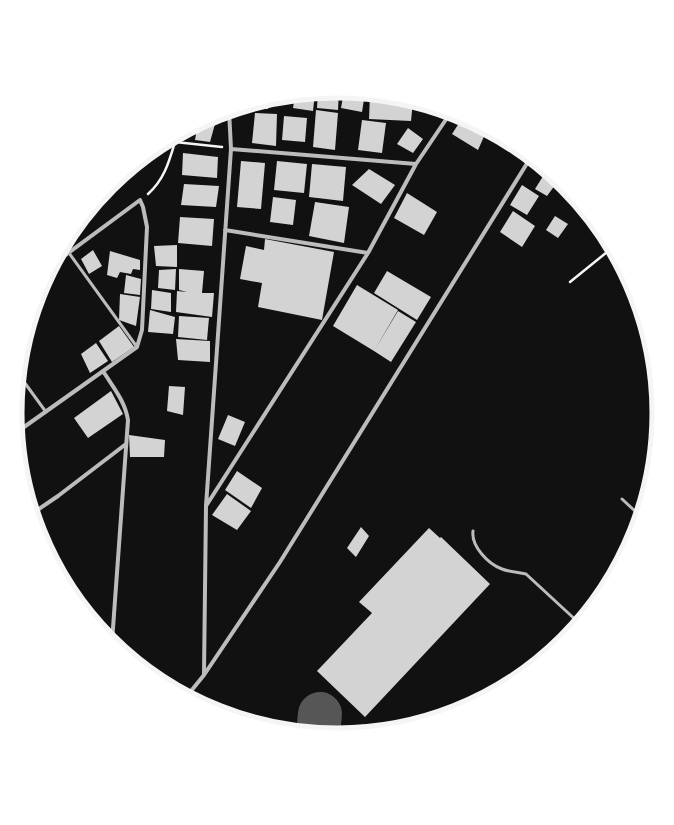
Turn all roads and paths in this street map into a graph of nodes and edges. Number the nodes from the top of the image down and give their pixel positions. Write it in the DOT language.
graph roads {
  1 [pos="229,116"];
  2 [pos="447,117"];
  3 [pos="176,142"];
  4 [pos="175,143"];
  5 [pos="231,149"];
  6 [pos="528,162"];
  7 [pos="416,164"];
  8 [pos="140,200"];
  9 [pos="225,230"];
  10 [pos="608,251"];
  11 [pos="69,253"];
  12 [pos="368,253"];
  13 [pos="63,258"];
  14 [pos="570,282"];
  15 [pos="137,347"];
  16 [pos="103,371"];
  17 [pos="24,382"];
  18 [pos="46,412"];
  19 [pos="23,428"];
  20 [pos="126,444"];
  21 [pos="622,499"];
  22 [pos="206,506"];
  23 [pos="38,510"];
  24 [pos="636,512"];
  25 [pos="473,531"];
  26 [pos="575,619"];
  27 [pos="113,634"];
  28 [pos="204,675"];
  29 [pos="191,691"];
  1 -- 5 [label="street"];
  2 -- 7 [label="street"];
  3 -- 5 [label="path"];
  4 -- 8 [label="path"];
  5 -- 7 [label="street"];
  5 -- 9 [label="street"];
  6 -- 28 [label="street"];
  7 -- 12 [label="street"];
  8 -- 11 [label="street"];
  8 -- 15 [label="street"];
  9 -- 12 [label="street"];
  9 -- 22 [label="street"];
  10 -- 14 [label="path"];
  11 -- 13 [label="street"];
  11 -- 15 [label="lane"];
  12 -- 22 [label="street"];
  15 -- 16 [label="street"];
  16 -- 18 [label="street"];
  16 -- 20 [label="street"];
  17 -- 18 [label="lane"];
  18 -- 19 [label="street"];
  20 -- 23 [label="street"];
  20 -- 27 [label="street"];
  21 -- 24 [label="lane"];
  22 -- 28 [label="street"];
  25 -- 26 [label="lane"];
  28 -- 29 [label="street"];
}
